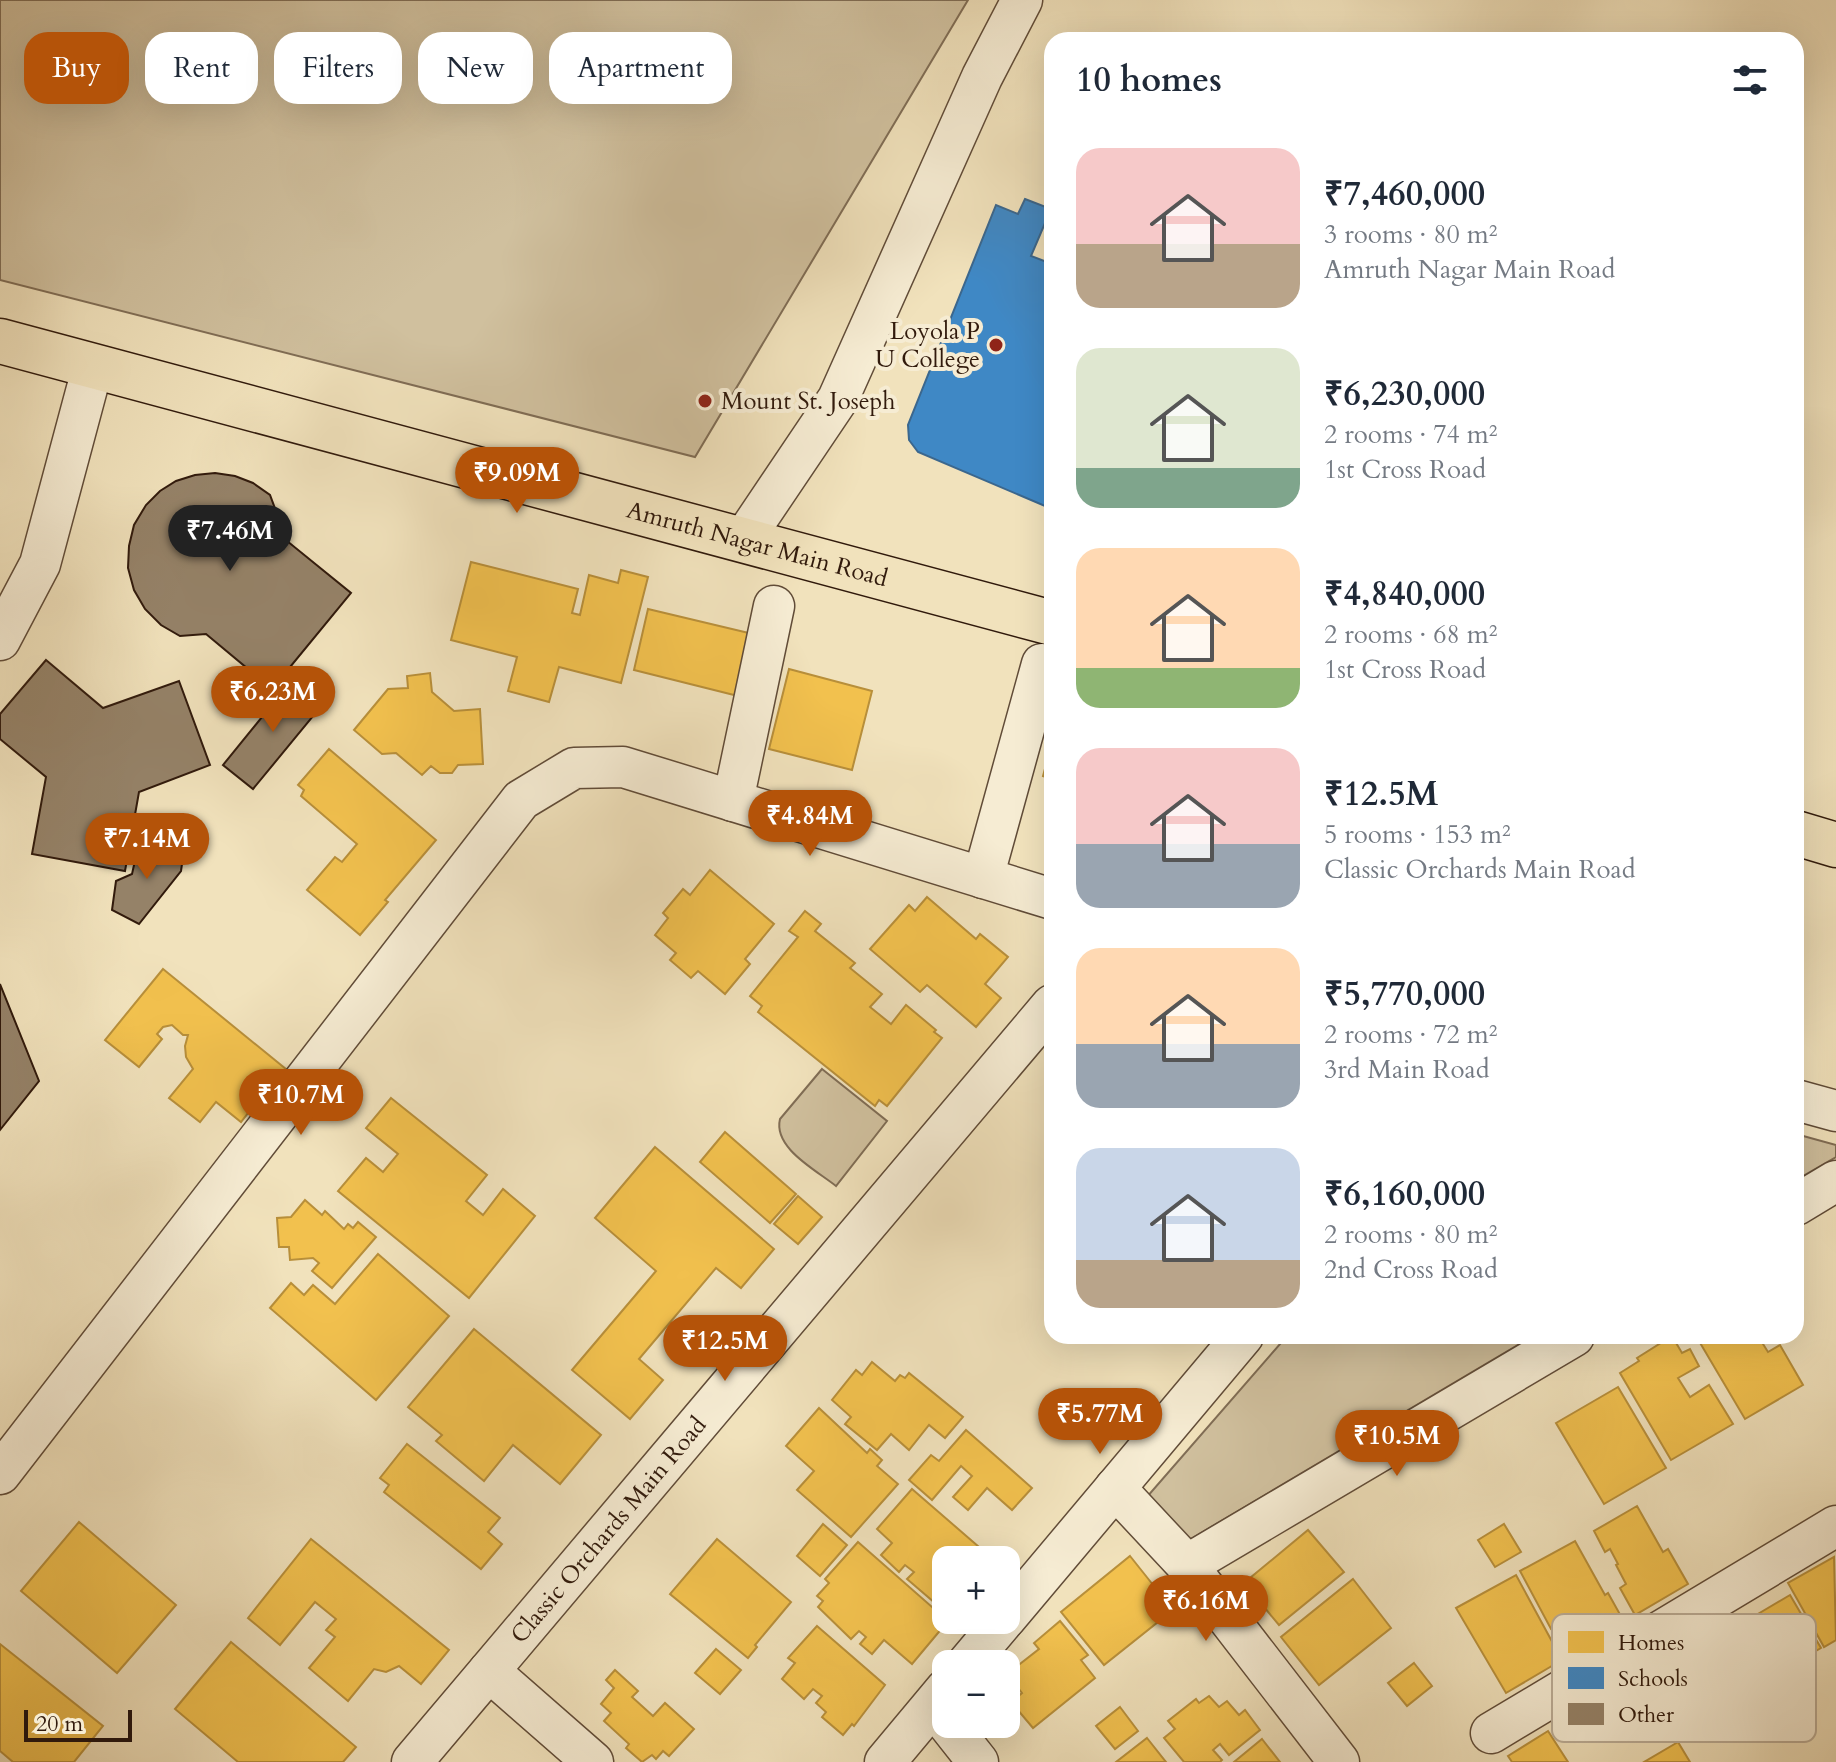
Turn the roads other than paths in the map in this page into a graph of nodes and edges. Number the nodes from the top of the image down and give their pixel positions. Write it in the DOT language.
graph roads {
  1 [pos="1022,0"];
  2 [pos="0,341"];
  3 [pos="93,366"];
  4 [pos="743,540"];
  5 [pos="774,606"];
  6 [pos="0,640"];
  7 [pos="1044,643"];
  8 [pos="1044,655"];
  9 [pos="733,801"];
  10 [pos="1804,835"];
  11 [pos="1836,845"];
  12 [pos="983,878"];
  13 [pos="1044,897"];
  14 [pos="1044,1015"];
  15 [pos="1044,1055"];
  16 [pos="1804,1102"];
  17 [pos="1836,1111"];
  18 [pos="1836,1181"];
  19 [pos="1804,1200"];
  20 [pos="1236,1344"];
  21 [pos="1560,1344"];
  22 [pos="0,1474"];
  23 [pos="1115,1488"];
  24 [pos="1836,1526"];
  25 [pos="1187,1565"];
  26 [pos="1020,1601"];
  27 [pos="1689,1614"];
  28 [pos="992,1634"];
  29 [pos="979,1650"];
  30 [pos="499,1680"];
  31 [pos="1552,1696"];
  32 [pos="932,1720"];
  33 [pos="1491,1733"];
  34 [pos="962,1738"];
  35 [pos="412,1762"];
  36 [pos="447,1762"];
  37 [pos="593,1762"];
  38 [pos="885,1762"];
  39 [pos="978,1762"];
  40 [pos="1339,1762"];
  1 -- 4 [label="street"];
  2 -- 3 [label="main road, Amruth Nagar Main Road"];
  3 -- 4 [label="main road, Amruth Nagar Main Road"];
  3 -- 6 [label="street"];
  4 -- 7 [label="main road, Amruth Nagar Main Road"];
  5 -- 9 [label="street"];
  8 -- 12 [label="street"];
  9 -- 12 [label="street"];
  9 -- 22 [label="street"];
  10 -- 11 [label="main road"];
  12 -- 13 [label="street"];
  14 -- 30 [label="street, Classic Orchards Main Road"];
  15 -- 30 [label="street, Classic Orchards Main Road"];
  16 -- 17 [label="street"];
  18 -- 19 [label="street"];
  20 -- 23 [label="street"];
  21 -- 25 [label="street"];
  23 -- 25 [label="street"];
  23 -- 26 [label="street"];
  24 -- 27 [label="street"];
  25 -- 40 [label="street"];
  28 -- 29 [label="street"];
  30 -- 35 [label="street, Classic Orchards Main Road"];
  30 -- 36 [label="street, Classic Orchards Main Road"];
  30 -- 37 [label="street"];
  31 -- 33 [label="street"];
  32 -- 38 [label="street"];
  34 -- 39 [label="street"];
}
